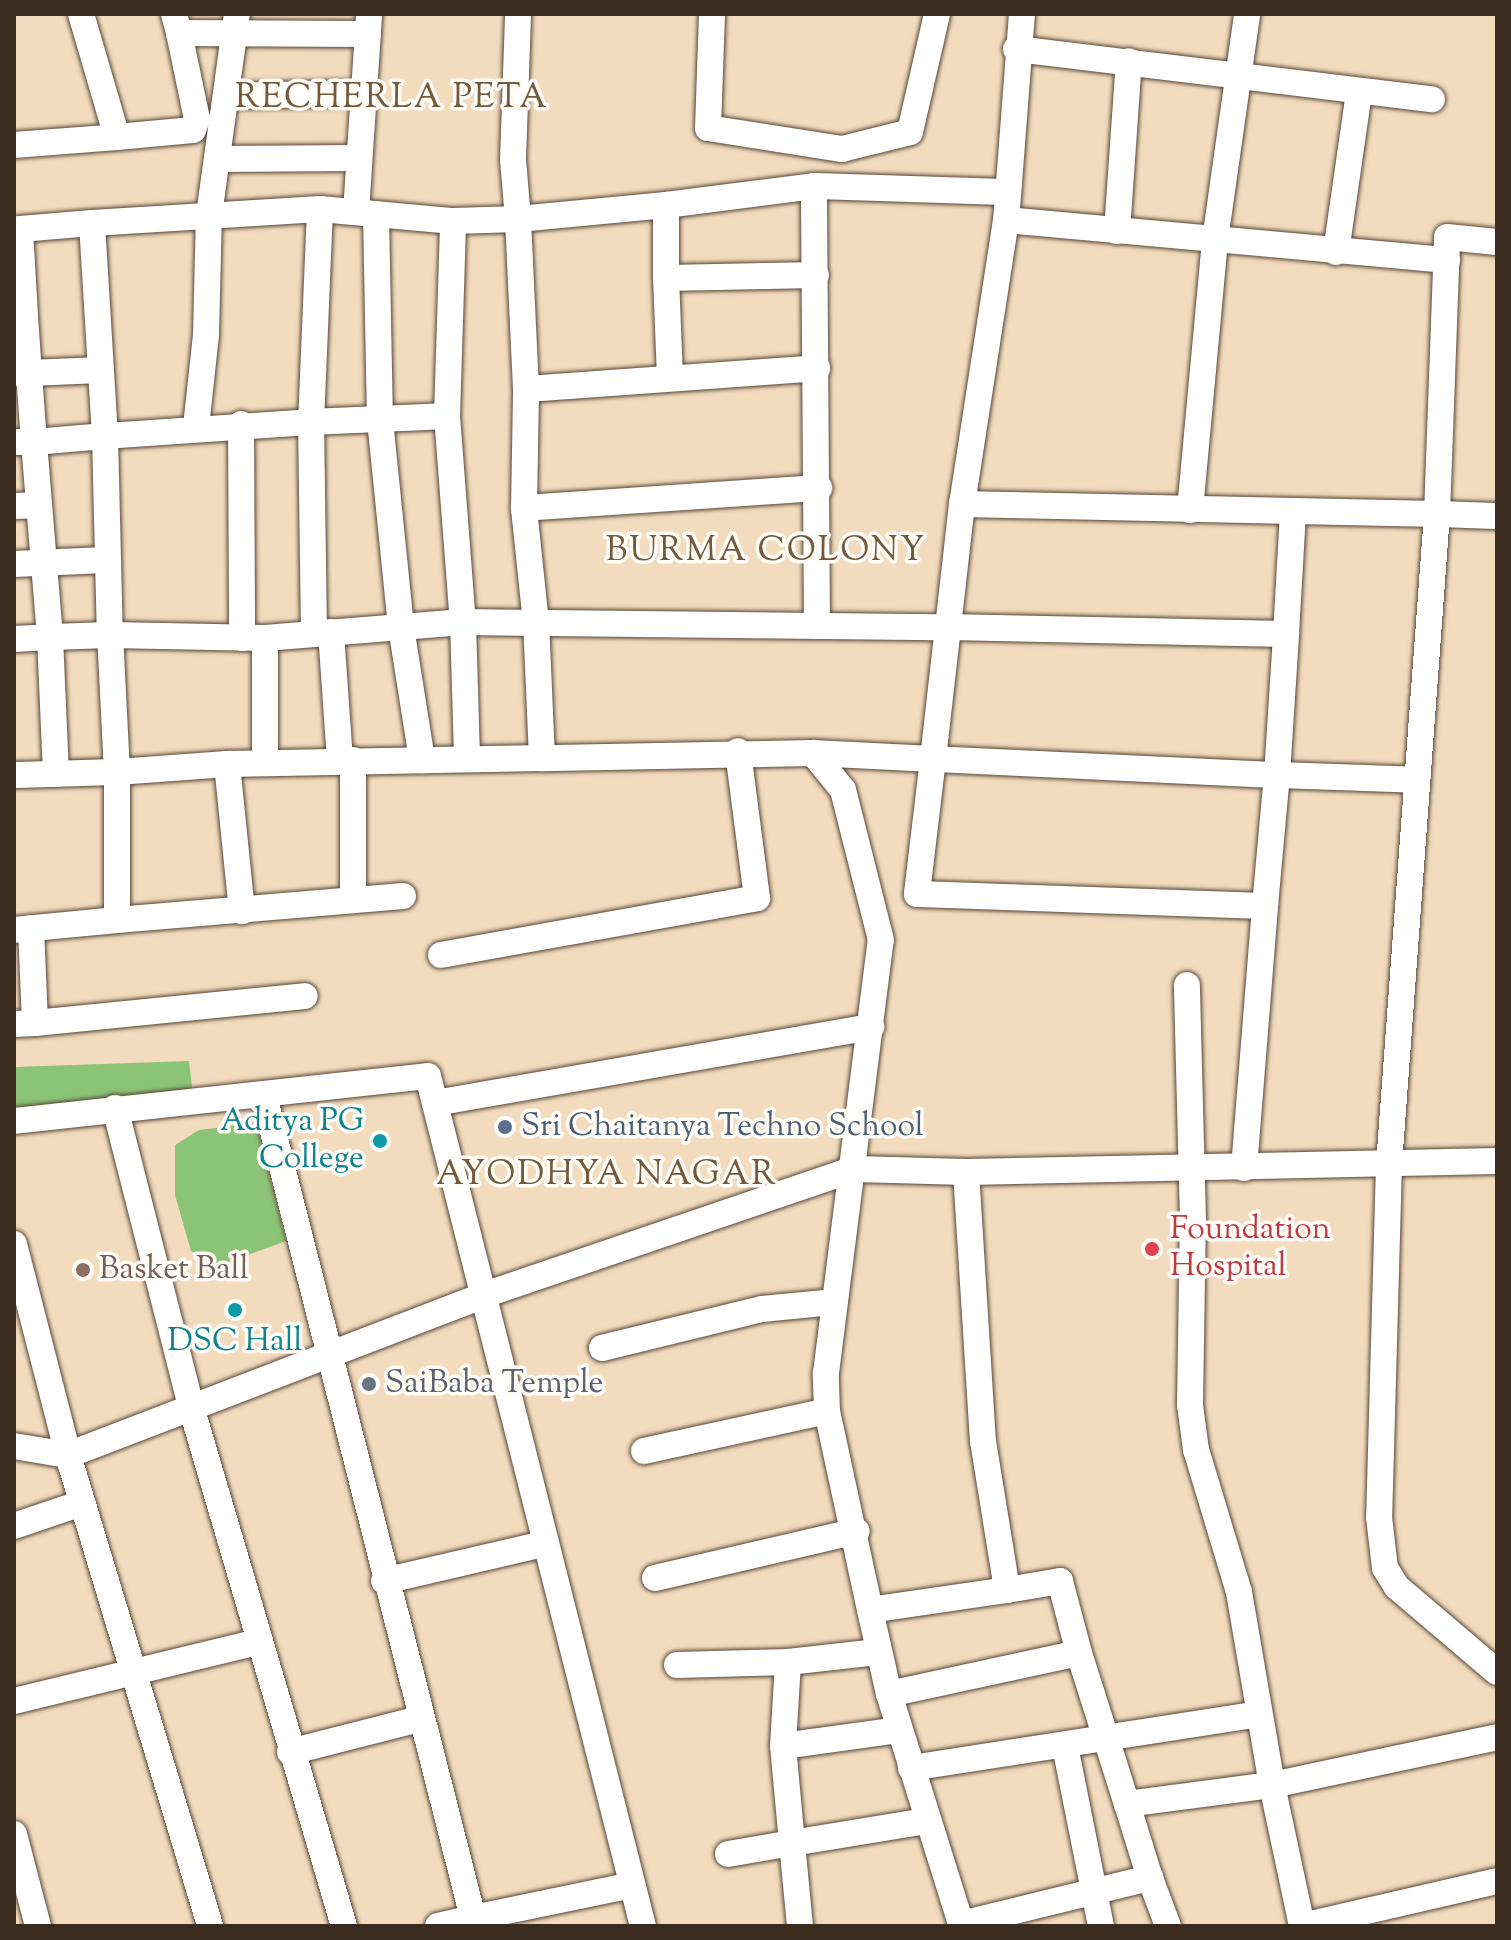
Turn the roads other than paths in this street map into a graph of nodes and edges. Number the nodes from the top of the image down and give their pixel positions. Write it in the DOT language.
graph roads {
  1 [pos="81,14"];
  2 [pos="518,14"];
  3 [pos="712,14"];
  4 [pos="937,14"];
  5 [pos="1022,14"];
  6 [pos="1247,14"];
  7 [pos="177,24"];
  8 [pos="236,24"];
  9 [pos="369,24"];
  10 [pos="1016,49"];
  11 [pos="1129,61"];
  12 [pos="1238,73"];
  13 [pos="1359,92"];
  14 [pos="364,93"];
  15 [pos="227,96"];
  16 [pos="1432,99"];
  17 [pos="117,137"];
  18 [pos="14,145"];
  19 [pos="359,158"];
  20 [pos="217,159"];
  21 [pos="814,186"];
  22 [pos="1007,192"];
  23 [pos="666,205"];
  24 [pos="320,209"];
  25 [pos="366,213"];
  26 [pos="209,215"];
  27 [pos="518,219"];
  28 [pos="1006,220"];
  29 [pos="453,221"];
  30 [pos="92,223"];
  31 [pos="17,229"];
  32 [pos="1117,231"];
  33 [pos="1215,240"];
  34 [pos="1497,242"];
  35 [pos="1336,252"];
  36 [pos="1447,260"];
  37 [pos="816,275"];
  38 [pos="666,278"];
  39 [pos="19,298"];
  40 [pos="817,368"];
  41 [pos="101,370"];
  42 [pos="21,373"];
  43 [pos="670,377"];
  44 [pos="526,389"];
  45 [pos="447,416"];
  46 [pos="380,420"];
  47 [pos="311,422"];
  48 [pos="241,424"];
  49 [pos="196,427"];
  50 [pos="105,436"];
  51 [pos="24,442"];
  52 [pos="819,488"];
  53 [pos="962,504"];
  54 [pos="26,505"];
  55 [pos="524,508"];
  56 [pos="1190,510"];
  57 [pos="1293,513"];
  58 [pos="1437,514"];
  59 [pos="1497,516"];
  60 [pos="105,560"];
  61 [pos="14,564"];
  62 [pos="43,565"];
  63 [pos="463,622"];
  64 [pos="536,623"];
  65 [pos="817,626"];
  66 [pos="401,627"];
  67 [pos="948,627"];
  68 [pos="322,632"];
  69 [pos="1286,634"];
  70 [pos="110,635"];
  71 [pos="50,637"];
  72 [pos="253,638"];
  73 [pos="14,639"];
  74 [pos="738,751"];
  75 [pos="813,753"];
  76 [pos="542,758"];
  77 [pos="467,759"];
  78 [pos="933,759"];
  79 [pos="346,760"];
  80 [pos="422,760"];
  81 [pos="265,762"];
  82 [pos="227,764"];
  83 [pos="117,772"];
  84 [pos="56,774"];
  85 [pos="14,775"];
  86 [pos="1277,775"];
  87 [pos="1417,780"];
  88 [pos="917,894"];
  89 [pos="403,896"];
  90 [pos="353,898"];
  91 [pos="1265,906"];
  92 [pos="875,909"];
  93 [pos="242,911"];
  94 [pos="117,920"];
  95 [pos="22,929"];
  96 [pos="441,955"];
  97 [pos="1187,985"];
  98 [pos="305,996"];
  99 [pos="25,1023"];
  100 [pos="871,1027"];
  101 [pos="264,1096"];
  102 [pos="435,1103"];
  103 [pos="115,1108"];
  104 [pos="14,1121"];
  105 [pos="1497,1161"];
  106 [pos="1389,1164"];
  107 [pos="1192,1168"];
  108 [pos="1244,1168"];
  109 [pos="855,1169"];
  110 [pos="966,1172"];
  111 [pos="14,1244"];
  112 [pos="484,1295"];
  113 [pos="833,1302"];
  114 [pos="602,1348"];
  115 [pos="328,1356"];
  116 [pos="192,1410"];
  117 [pos="827,1411"];
  118 [pos="14,1446"];
  119 [pos="644,1451"];
  120 [pos="68,1455"];
  121 [pos="82,1503"];
  122 [pos="14,1526"];
  123 [pos="857,1531"];
  124 [pos="543,1544"];
  125 [pos="655,1578"];
  126 [pos="384,1581"];
  127 [pos="1007,1590"];
  128 [pos="870,1610"];
  129 [pos="258,1642"];
  130 [pos="877,1652"];
  131 [pos="1079,1653"];
  132 [pos="788,1662"];
  133 [pos="677,1665"];
  134 [pos="1497,1672"];
  135 [pos="132,1674"];
  136 [pos="889,1694"];
  137 [pos="14,1701"];
  138 [pos="1259,1714"];
  139 [pos="419,1719"];
  140 [pos="898,1730"];
  141 [pos="1497,1737"];
  142 [pos="1108,1738"];
  143 [pos="783,1746"];
  144 [pos="1065,1746"];
  145 [pos="290,1752"];
  146 [pos="911,1768"];
  147 [pos="1272,1785"];
  148 [pos="1127,1804"];
  149 [pos="926,1821"];
  150 [pos="14,1834"];
  151 [pos="792,1843"];
  152 [pos="728,1854"];
  153 [pos="1150,1878"];
  154 [pos="1497,1881"];
  155 [pos="20,1882"];
  156 [pos="632,1885"];
  157 [pos="1092,1894"];
  158 [pos="473,1918"];
  159 [pos="954,1925"];
  160 [pos="38,1926"];
  161 [pos="210,1926"];
  162 [pos="344,1926"];
  163 [pos="438,1926"];
  164 [pos="643,1926"];
  165 [pos="800,1926"];
  166 [pos="1101,1926"];
  167 [pos="1168,1926"];
  168 [pos="1302,1926"];
  1 -- 17 [label="street"];
  2 -- 27 [label="street"];
  3 -- 4 [label="street"];
  5 -- 10 [label="street"];
  6 -- 12 [label="street"];
  7 -- 8 [label="street"];
  7 -- 17 [label="street"];
  8 -- 9 [label="street"];
  8 -- 15 [label="street"];
  9 -- 14 [label="street"];
  10 -- 11 [label="street"];
  10 -- 22 [label="street"];
  11 -- 12 [label="street"];
  11 -- 32 [label="street"];
  12 -- 13 [label="street"];
  12 -- 33 [label="street"];
  13 -- 16 [label="street"];
  13 -- 35 [label="street"];
  14 -- 15 [label="street"];
  14 -- 19 [label="street"];
  15 -- 20 [label="street"];
  17 -- 18 [label="street"];
  19 -- 20 [label="street"];
  19 -- 25 [label="street"];
  20 -- 26 [label="street"];
  21 -- 22 [label="street"];
  21 -- 23 [label="street"];
  21 -- 37 [label="street"];
  22 -- 28 [label="street"];
  23 -- 27 [label="street"];
  23 -- 38 [label="street"];
  24 -- 25 [label="street"];
  24 -- 26 [label="street"];
  24 -- 47 [label="street"];
  25 -- 29 [label="street"];
  25 -- 46 [label="street"];
  26 -- 30 [label="street"];
  26 -- 49 [label="street"];
  27 -- 29 [label="street"];
  27 -- 44 [label="street"];
  28 -- 32 [label="street"];
  28 -- 53 [label="street"];
  29 -- 45 [label="street"];
  30 -- 31 [label="street"];
  30 -- 41 [label="street"];
  31 -- 39 [label="street"];
  32 -- 33 [label="street"];
  33 -- 35 [label="street"];
  33 -- 56 [label="street"];
  34 -- 36 [label="street"];
  35 -- 36 [label="street"];
  36 -- 58 [label="street"];
  37 -- 38 [label="street"];
  37 -- 40 [label="street"];
  38 -- 43 [label="street"];
  39 -- 42 [label="street"];
  40 -- 43 [label="street"];
  40 -- 52 [label="street"];
  41 -- 42 [label="street"];
  41 -- 50 [label="street"];
  42 -- 51 [label="street"];
  43 -- 44 [label="street"];
  44 -- 55 [label="street"];
  45 -- 46 [label="street"];
  45 -- 63 [label="street"];
  46 -- 47 [label="street"];
  46 -- 66 [label="street"];
  47 -- 48 [label="street"];
  47 -- 68 [label="street"];
  48 -- 49 [label="street"];
  48 -- 72 [label="street"];
  49 -- 50 [label="street"];
  50 -- 51 [label="street"];
  50 -- 60 [label="street"];
  51 -- 54 [label="street"];
  52 -- 55 [label="street"];
  52 -- 65 [label="street"];
  53 -- 56 [label="street"];
  53 -- 67 [label="street"];
  54 -- 62 [label="street"];
  55 -- 64 [label="street"];
  56 -- 57 [label="street"];
  57 -- 58 [label="street"];
  57 -- 69 [label="street"];
  58 -- 59 [label="street"];
  58 -- 87 [label="street"];
  60 -- 62 [label="street"];
  60 -- 70 [label="street"];
  61 -- 62 [label="street"];
  62 -- 71 [label="street"];
  63 -- 64 [label="street"];
  63 -- 66 [label="street"];
  63 -- 77 [label="street"];
  64 -- 65 [label="street"];
  64 -- 76 [label="street"];
  65 -- 67 [label="street"];
  66 -- 68 [label="street"];
  66 -- 80 [label="street"];
  67 -- 69 [label="street"];
  67 -- 78 [label="street"];
  68 -- 72 [label="street"];
  68 -- 79 [label="street"];
  69 -- 86 [label="street"];
  70 -- 71 [label="street"];
  70 -- 72 [label="street"];
  70 -- 83 [label="street"];
  71 -- 73 [label="street"];
  71 -- 84 [label="street"];
  72 -- 81 [label="street"];
  74 -- 75 [label="street"];
  74 -- 76 [label="street"];
  74 -- 96 [label="street"];
  75 -- 78 [label="street"];
  75 -- 92 [label="street"];
  76 -- 77 [label="street"];
  77 -- 80 [label="street"];
  78 -- 86 [label="street"];
  78 -- 88 [label="street"];
  79 -- 80 [label="street"];
  79 -- 81 [label="street"];
  79 -- 90 [label="street"];
  81 -- 82 [label="street"];
  82 -- 83 [label="street"];
  82 -- 93 [label="street"];
  83 -- 84 [label="street"];
  83 -- 94 [label="street"];
  84 -- 85 [label="street"];
  86 -- 87 [label="street"];
  86 -- 91 [label="street"];
  87 -- 106 [label="street"];
  88 -- 91 [label="street"];
  88 -- 92 [label="street"];
  89 -- 90 [label="street"];
  90 -- 93 [label="street"];
  91 -- 108 [label="street"];
  92 -- 100 [label="street"];
  93 -- 94 [label="street"];
  94 -- 95 [label="street"];
  95 -- 99 [label="street"];
  97 -- 107 [label="street"];
  98 -- 99 [label="street"];
  100 -- 102 [label="street"];
  100 -- 109 [label="street"];
  101 -- 102 [label="street"];
  101 -- 103 [label="street"];
  101 -- 115 [label="street"];
  102 -- 112 [label="street"];
  103 -- 104 [label="street"];
  103 -- 116 [label="street"];
  105 -- 106 [label="street"];
  106 -- 108 [label="street"];
  106 -- 134 [label="street"];
  107 -- 108 [label="street"];
  107 -- 110 [label="street"];
  107 -- 138 [label="street"];
  109 -- 110 [label="street"];
  109 -- 112 [label="street"];
  109 -- 113 [label="street"];
  110 -- 127 [label="street"];
  111 -- 120 [label="street"];
  112 -- 115 [label="street"];
  112 -- 124 [label="street"];
  113 -- 114 [label="street"];
  113 -- 117 [label="street"];
  115 -- 116 [label="street"];
  115 -- 126 [label="street"];
  116 -- 120 [label="street"];
  116 -- 129 [label="street"];
  117 -- 119 [label="street"];
  117 -- 123 [label="street"];
  118 -- 120 [label="street"];
  120 -- 121 [label="street"];
  121 -- 122 [label="street"];
  121 -- 135 [label="street"];
  123 -- 125 [label="street"];
  123 -- 128 [label="street"];
  124 -- 126 [label="street"];
  124 -- 156 [label="street"];
  126 -- 139 [label="street"];
  127 -- 128 [label="street"];
  127 -- 131 [label="street"];
  128 -- 130 [label="street"];
  129 -- 135 [label="street"];
  129 -- 145 [label="street"];
  130 -- 132 [label="street"];
  130 -- 136 [label="street"];
  131 -- 136 [label="street"];
  131 -- 142 [label="street"];
  132 -- 133 [label="street"];
  132 -- 143 [label="street"];
  135 -- 137 [label="street"];
  135 -- 161 [label="street"];
  136 -- 140 [label="street"];
  138 -- 142 [label="street"];
  138 -- 147 [label="street"];
  139 -- 145 [label="street"];
  139 -- 158 [label="street"];
  140 -- 143 [label="street"];
  140 -- 146 [label="street"];
  141 -- 147 [label="street"];
  142 -- 144 [label="street"];
  142 -- 148 [label="street"];
  143 -- 151 [label="street"];
  144 -- 146 [label="street"];
  144 -- 157 [label="street"];
  145 -- 162 [label="street"];
  146 -- 149 [label="street"];
  147 -- 148 [label="street"];
  147 -- 168 [label="street"];
  148 -- 153 [label="street"];
  149 -- 151 [label="street"];
  149 -- 159 [label="street"];
  150 -- 155 [label="street"];
  151 -- 152 [label="street"];
  151 -- 165 [label="street"];
  153 -- 157 [label="street"];
  153 -- 167 [label="street"];
  154 -- 168 [label="street"];
  155 -- 160 [label="street"];
  156 -- 158 [label="street"];
  156 -- 164 [label="street"];
  157 -- 159 [label="street"];
  157 -- 166 [label="street"];
  158 -- 163 [label="street"];
}
